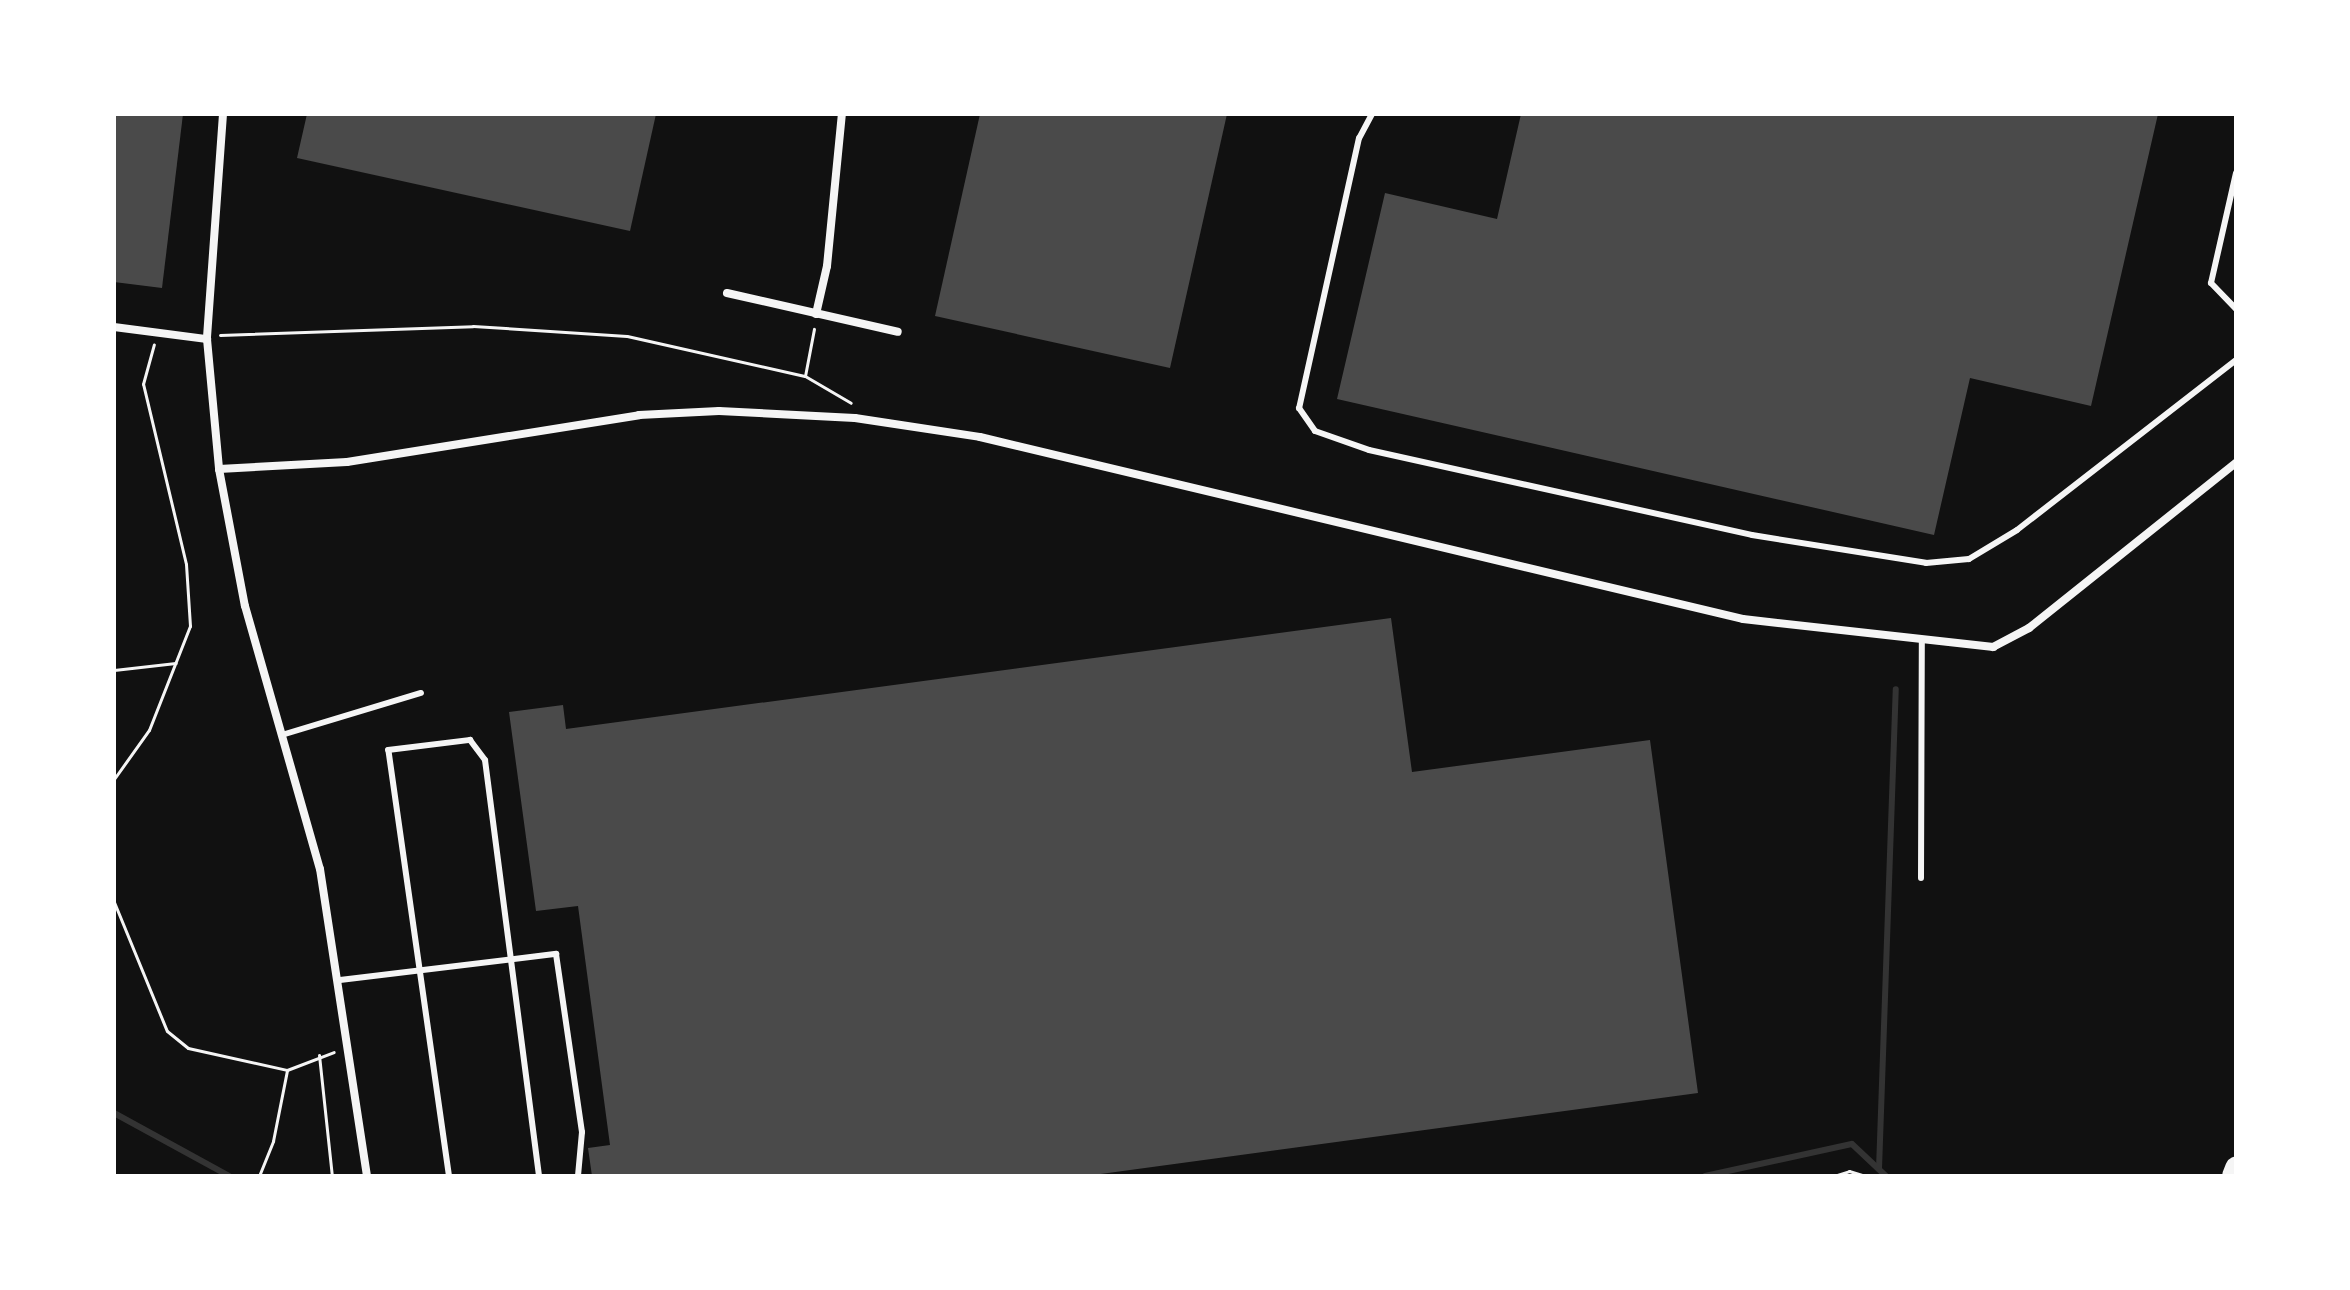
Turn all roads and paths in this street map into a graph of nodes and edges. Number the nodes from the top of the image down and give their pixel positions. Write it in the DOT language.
graph roads {
  1 [pos="223,114"];
  2 [pos="842,114"];
  3 [pos="1372,114"];
  4 [pos="2236,173"];
  5 [pos="727,293"];
  6 [pos="2236,309"];
  7 [pos="816,314"];
  8 [pos="114,327"];
  9 [pos="898,332"];
  10 [pos="158,333"];
  11 [pos="207,339"];
  12 [pos="2236,360"];
  13 [pos="805,376"];
  14 [pos="855,418"];
  15 [pos="2236,463"];
  16 [pos="219,469"];
  17 [pos="1922,642"];
  18 [pos="176,663"];
  19 [pos="114,670"];
  20 [pos="421,693"];
  21 [pos="285,734"];
  22 [pos="114,779"];
  23 [pos="1921,878"];
  24 [pos="114,902"];
  25 [pos="511,960"];
  26 [pos="416,974"];
  27 [pos="340,980"];
  28 [pos="349,1049"];
  29 [pos="319,1055"];
  30 [pos="287,1070"];
  31 [pos="2236,1168"];
  32 [pos="259,1176"];
  33 [pos="332,1176"];
  34 [pos="367,1176"];
  35 [pos="449,1176"];
  36 [pos="539,1176"];
  37 [pos="578,1176"];
  38 [pos="1834,1176"];
  39 [pos="1865,1176"];
  40 [pos="2233,1176"];
  1 -- 11 [label="street"];
  2 -- 7 [label="street"];
  3 -- 12 [label="lane"];
  4 -- 6 [label="lane"];
  5 -- 7 [label="street"];
  7 -- 9 [label="street"];
  7 -- 13 [label="path"];
  8 -- 10 [label="street"];
  10 -- 11 [label="street"];
  10 -- 18 [label="path"];
  11 -- 13 [label="path"];
  11 -- 16 [label="street"];
  13 -- 14 [label="path"];
  14 -- 16 [label="street"];
  14 -- 17 [label="street"];
  15 -- 17 [label="street"];
  16 -- 21 [label="street"];
  17 -- 23 [label="lane"];
  18 -- 19 [label="path"];
  18 -- 22 [label="path"];
  20 -- 21 [label="lane"];
  21 -- 27 [label="street"];
  24 -- 30 [label="path"];
  25 -- 26 [label="lane"];
  25 -- 26 [label="lane"];
  25 -- 36 [label="lane"];
  25 -- 37 [label="lane"];
  26 -- 27 [label="lane"];
  26 -- 35 [label="lane"];
  27 -- 28 [label="street"];
  28 -- 29 [label="path"];
  28 -- 34 [label="street"];
  29 -- 30 [label="path"];
  29 -- 33 [label="path"];
  30 -- 32 [label="path"];
  31 -- 40 [label="highway"];
  38 -- 39 [label="path"];
}
